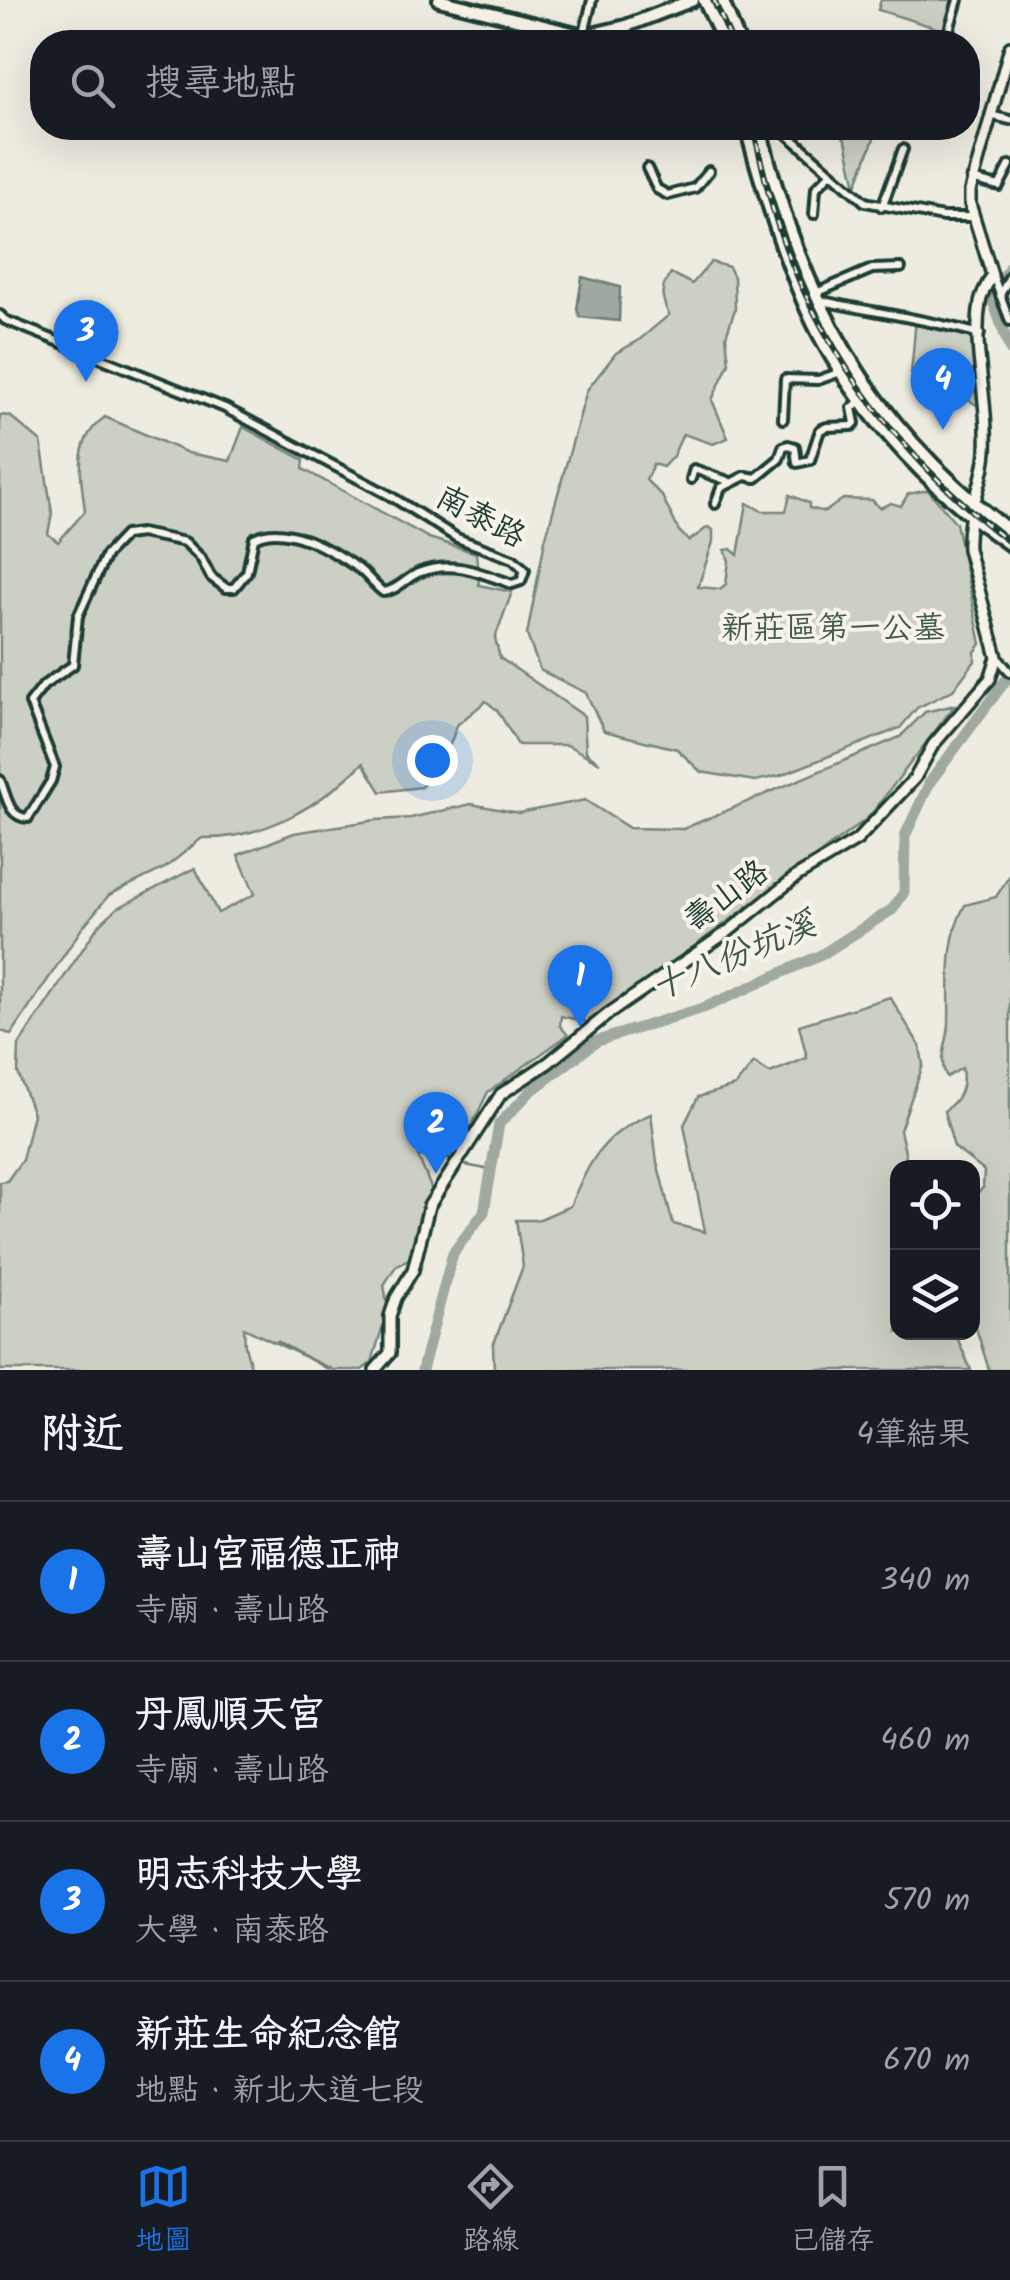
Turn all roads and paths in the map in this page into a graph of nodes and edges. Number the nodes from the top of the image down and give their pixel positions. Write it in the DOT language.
graph roads {
  1 [pos="439,0"];
  2 [pos="592,0"];
  3 [pos="693,0"];
  4 [pos="704,0"];
  5 [pos="722,0"];
  6 [pos="958,0"];
  7 [pos="560,30"];
  8 [pos="585,30"];
  9 [pos="609,30"];
  10 [pos="718,30"];
  11 [pos="734,30"];
  12 [pos="949,30"];
  13 [pos="1010,47"];
  14 [pos="990,115"];
  15 [pos="1010,120"];
  16 [pos="750,140"];
  17 [pos="763,140"];
  18 [pos="793,140"];
  19 [pos="902,149"];
  20 [pos="1010,165"];
  21 [pos="647,168"];
  22 [pos="709,170"];
  23 [pos="830,174"];
  24 [pos="971,180"];
  25 [pos="882,208"];
  26 [pos="814,214"];
  27 [pos="974,216"];
  28 [pos="902,268"];
  29 [pos="993,276"];
  30 [pos="1010,276"];
  31 [pos="1000,295"];
  32 [pos="816,296"];
  33 [pos="0,315"];
  34 [pos="1010,321"];
  35 [pos="980,334"];
  36 [pos="840,372"];
  37 [pos="860,402"];
  38 [pos="784,419"];
  39 [pos="691,479"];
  40 [pos="735,481"];
  41 [pos="972,503"];
  42 [pos="714,504"];
  43 [pos="968,516"];
  44 [pos="1010,532"];
  45 [pos="1010,545"];
  46 [pos="997,658"];
  47 [pos="1009,668"];
  48 [pos="0,780"];
  49 [pos="376,1370"];
  1 -- 7 [label="main road"];
  2 -- 8 [label="street"];
  3 -- 9 [label="main road"];
  4 -- 10 [label="main road"];
  5 -- 11 [label="main road"];
  6 -- 12 [label="street"];
  13 -- 14 [label="street"];
  14 -- 15 [label="street"];
  14 -- 24 [label="street"];
  16 -- 36 [label="main road"];
  17 -- 32 [label="main road"];
  18 -- 23 [label="street"];
  19 -- 25 [label="street"];
  20 -- 24 [label="street"];
  21 -- 22 [label="street"];
  23 -- 25 [label="street"];
  23 -- 26 [label="street"];
  24 -- 27 [label="street"];
  25 -- 27 [label="street"];
  27 -- 29 [label="street"];
  28 -- 32 [label="street"];
  29 -- 31 [label="street"];
  29 -- 35 [label="street"];
  30 -- 31 [label="street"];
  31 -- 34 [label="street"];
  32 -- 35 [label="street"];
  32 -- 41 [label="main road"];
  33 -- 48 [label="street, 南泰路"];
  35 -- 41 [label="street"];
  36 -- 37 [label="main road"];
  36 -- 38 [label="street"];
  37 -- 40 [label="street"];
  37 -- 43 [label="main road"];
  39 -- 40 [label="street"];
  40 -- 42 [label="street"];
  41 -- 43 [label="street"];
  41 -- 44 [label="main road"];
  43 -- 45 [label="main road"];
  43 -- 46 [label="street"];
  46 -- 47 [label="street"];
  46 -- 49 [label="street, 壽山路"];
}
